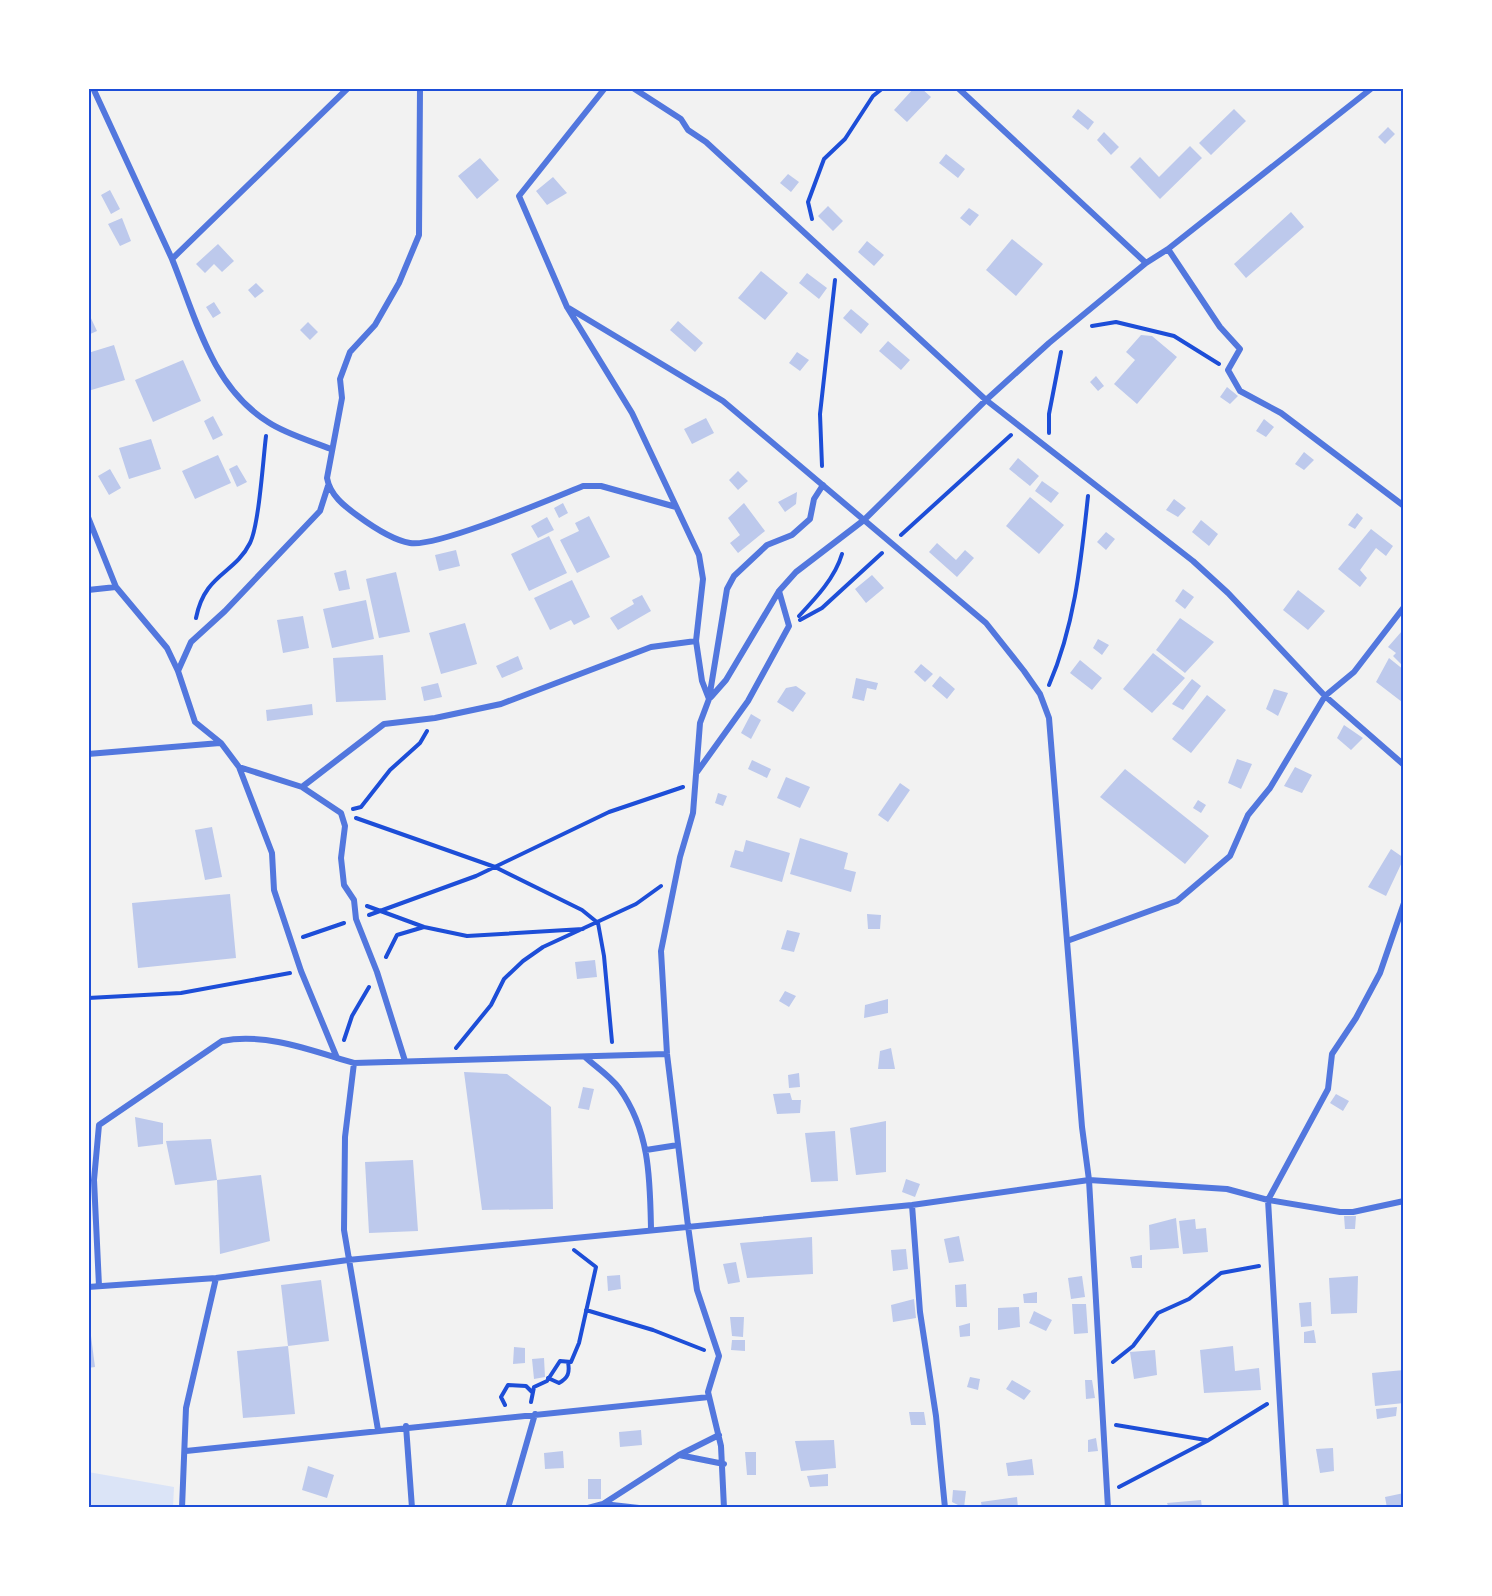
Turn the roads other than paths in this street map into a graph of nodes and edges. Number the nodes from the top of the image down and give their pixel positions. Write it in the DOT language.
graph roads {
  1 [pos="93,88"];
  2 [pos="348,88"];
  3 [pos="420,88"];
  4 [pos="605,88"];
  5 [pos="633,88"];
  6 [pos="958,88"];
  7 [pos="1372,88"];
  8 [pos="1168,249"];
  9 [pos="172,259"];
  10 [pos="1146,262"];
  11 [pos="567,307"];
  12 [pos="986,400"];
  13 [pos="331,449"];
  14 [pos="823,485"];
  15 [pos="328,486"];
  16 [pos="1404,506"];
  17 [pos="676,507"];
  18 [pos="88,517"];
  19 [pos="864,520"];
  20 [pos="116,587"];
  21 [pos="88,590"];
  22 [pos="778,591"];
  23 [pos="1404,607"];
  24 [pos="696,641"];
  25 [pos="178,671"];
  26 [pos="1325,696"];
  27 [pos="709,699"];
  28 [pos="221,743"];
  29 [pos="88,754"];
  30 [pos="1404,765"];
  31 [pos="239,767"];
  32 [pos="696,772"];
  33 [pos="302,787"];
  34 [pos="1404,903"];
  35 [pos="1067,941"];
  36 [pos="667,1054"];
  37 [pos="584,1056"];
  38 [pos="337,1058"];
  39 [pos="405,1061"];
  40 [pos="354,1063"];
  41 [pos="678,1145"];
  42 [pos="646,1150"];
  43 [pos="1089,1180"];
  44 [pos="1268,1200"];
  45 [pos="1404,1201"];
  46 [pos="912,1205"];
  47 [pos="688,1226"];
  48 [pos="651,1229"];
  49 [pos="348,1260"];
  50 [pos="216,1278"];
  51 [pos="99,1286"];
  52 [pos="88,1287"];
  53 [pos="709,1397"];
  54 [pos="535,1414"];
  55 [pos="406,1426"];
  56 [pos="378,1430"];
  57 [pos="719,1435"];
  58 [pos="186,1451"];
  59 [pos="679,1455"];
  60 [pos="724,1464"];
  61 [pos="603,1504"];
  62 [pos="182,1508"];
  63 [pos="412,1508"];
  64 [pos="508,1508"];
  65 [pos="588,1508"];
  66 [pos="639,1508"];
  67 [pos="724,1508"];
  68 [pos="945,1508"];
  69 [pos="1108,1508"];
  70 [pos="1286,1508"];
  1 -- 9 [label="street"];
  2 -- 9 [label="street"];
  3 -- 13 [label="street"];
  4 -- 11 [label="street"];
  5 -- 12 [label="street"];
  6 -- 10 [label="street"];
  7 -- 8 [label="street"];
  8 -- 10 [label="street"];
  8 -- 16 [label="street"];
  9 -- 13 [label="street"];
  10 -- 12 [label="street"];
  11 -- 14 [label="street"];
  11 -- 17 [label="street"];
  12 -- 19 [label="street"];
  12 -- 26 [label="street"];
  13 -- 15 [label="street"];
  14 -- 19 [label="street"];
  14 -- 27 [label="street"];
  15 -- 17 [label="street"];
  15 -- 25 [label="street"];
  17 -- 24 [label="street"];
  18 -- 20 [label="street"];
  19 -- 22 [label="street"];
  19 -- 35 [label="street"];
  20 -- 21 [label="street"];
  20 -- 25 [label="street"];
  22 -- 27 [label="street"];
  22 -- 32 [label="street"];
  23 -- 26 [label="street"];
  24 -- 27 [label="street"];
  24 -- 33 [label="street"];
  25 -- 28 [label="street"];
  26 -- 30 [label="street"];
  26 -- 35 [label="street"];
  27 -- 32 [label="street"];
  28 -- 29 [label="street"];
  28 -- 31 [label="street"];
  31 -- 33 [label="street"];
  31 -- 38 [label="street"];
  32 -- 36 [label="street"];
  33 -- 39 [label="street"];
  34 -- 44 [label="street"];
  35 -- 43 [label="street"];
  36 -- 37 [label="street"];
  36 -- 41 [label="street"];
  37 -- 39 [label="street"];
  37 -- 42 [label="street"];
  38 -- 40 [label="street"];
  38 -- 51 [label="street"];
  39 -- 40 [label="street"];
  40 -- 49 [label="street"];
  41 -- 42 [label="street"];
  41 -- 47 [label="street"];
  42 -- 48 [label="street"];
  43 -- 44 [label="street"];
  43 -- 46 [label="street"];
  43 -- 69 [label="street"];
  44 -- 45 [label="street"];
  44 -- 70 [label="street"];
  46 -- 47 [label="street"];
  46 -- 68 [label="street"];
  47 -- 48 [label="street"];
  47 -- 53 [label="street"];
  48 -- 49 [label="street"];
  49 -- 50 [label="street"];
  49 -- 56 [label="street"];
  50 -- 51 [label="street"];
  50 -- 58 [label="street"];
  51 -- 52 [label="street"];
  53 -- 54 [label="street"];
  53 -- 57 [label="street"];
  54 -- 55 [label="street"];
  54 -- 64 [label="street"];
  55 -- 56 [label="street"];
  55 -- 63 [label="street"];
  56 -- 58 [label="street"];
  57 -- 59 [label="street"];
  57 -- 60 [label="street"];
  58 -- 62 [label="street"];
  59 -- 60 [label="street"];
  59 -- 61 [label="street"];
  60 -- 67 [label="street"];
  61 -- 65 [label="street"];
  61 -- 66 [label="street"];
}
